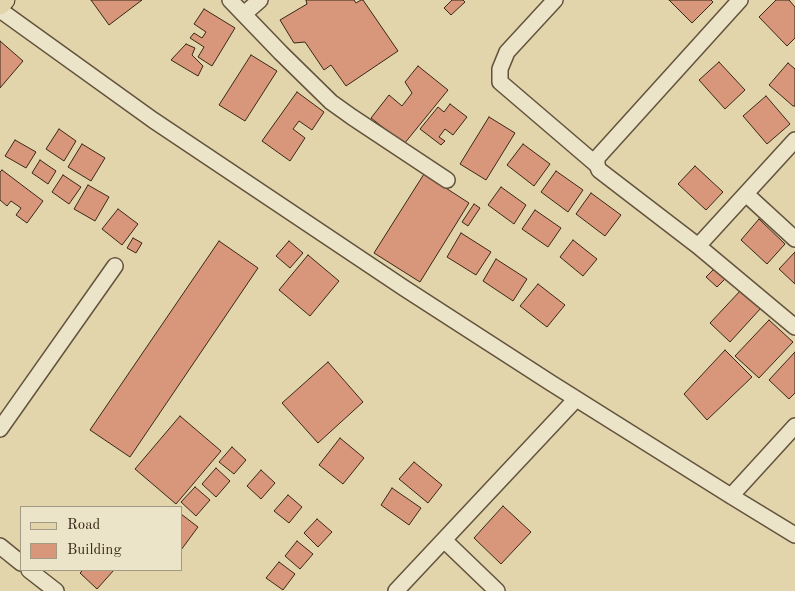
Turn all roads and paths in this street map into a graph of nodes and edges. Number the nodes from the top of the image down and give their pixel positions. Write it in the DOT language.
graph roads {
  1 [pos="6,0"];
  2 [pos="230,0"];
  3 [pos="260,0"];
  4 [pos="555,0"];
  5 [pos="740,0"];
  6 [pos="0,5"];
  7 [pos="0,10"];
  8 [pos="244,14"];
  9 [pos="795,140"];
  10 [pos="597,165"];
  11 [pos="447,180"];
  12 [pos="746,194"];
  13 [pos="795,239"];
  14 [pos="698,246"];
  15 [pos="115,266"];
  16 [pos="795,327"];
  17 [pos="576,399"];
  18 [pos="795,426"];
  19 [pos="0,429"];
  20 [pos="731,496"];
  21 [pos="795,535"];
  22 [pos="444,540"];
  23 [pos="0,546"];
  24 [pos="20,562"];
  25 [pos="31,571"];
  26 [pos="56,591"];
  27 [pos="396,591"];
  28 [pos="497,591"];
  1 -- 6 [label="main road"];
  2 -- 8 [label="street"];
  3 -- 8 [label="street"];
  4 -- 10 [label="street"];
  5 -- 10 [label="street"];
  7 -- 17 [label="street"];
  8 -- 11 [label="street"];
  9 -- 12 [label="street"];
  10 -- 14 [label="street"];
  12 -- 13 [label="street"];
  12 -- 14 [label="street"];
  14 -- 16 [label="street"];
  15 -- 19 [label="street"];
  17 -- 20 [label="street"];
  17 -- 22 [label="street"];
  18 -- 20 [label="street"];
  20 -- 21 [label="street"];
  22 -- 27 [label="street"];
  22 -- 28 [label="street"];
  23 -- 24 [label="street"];
  25 -- 26 [label="street"];
}
